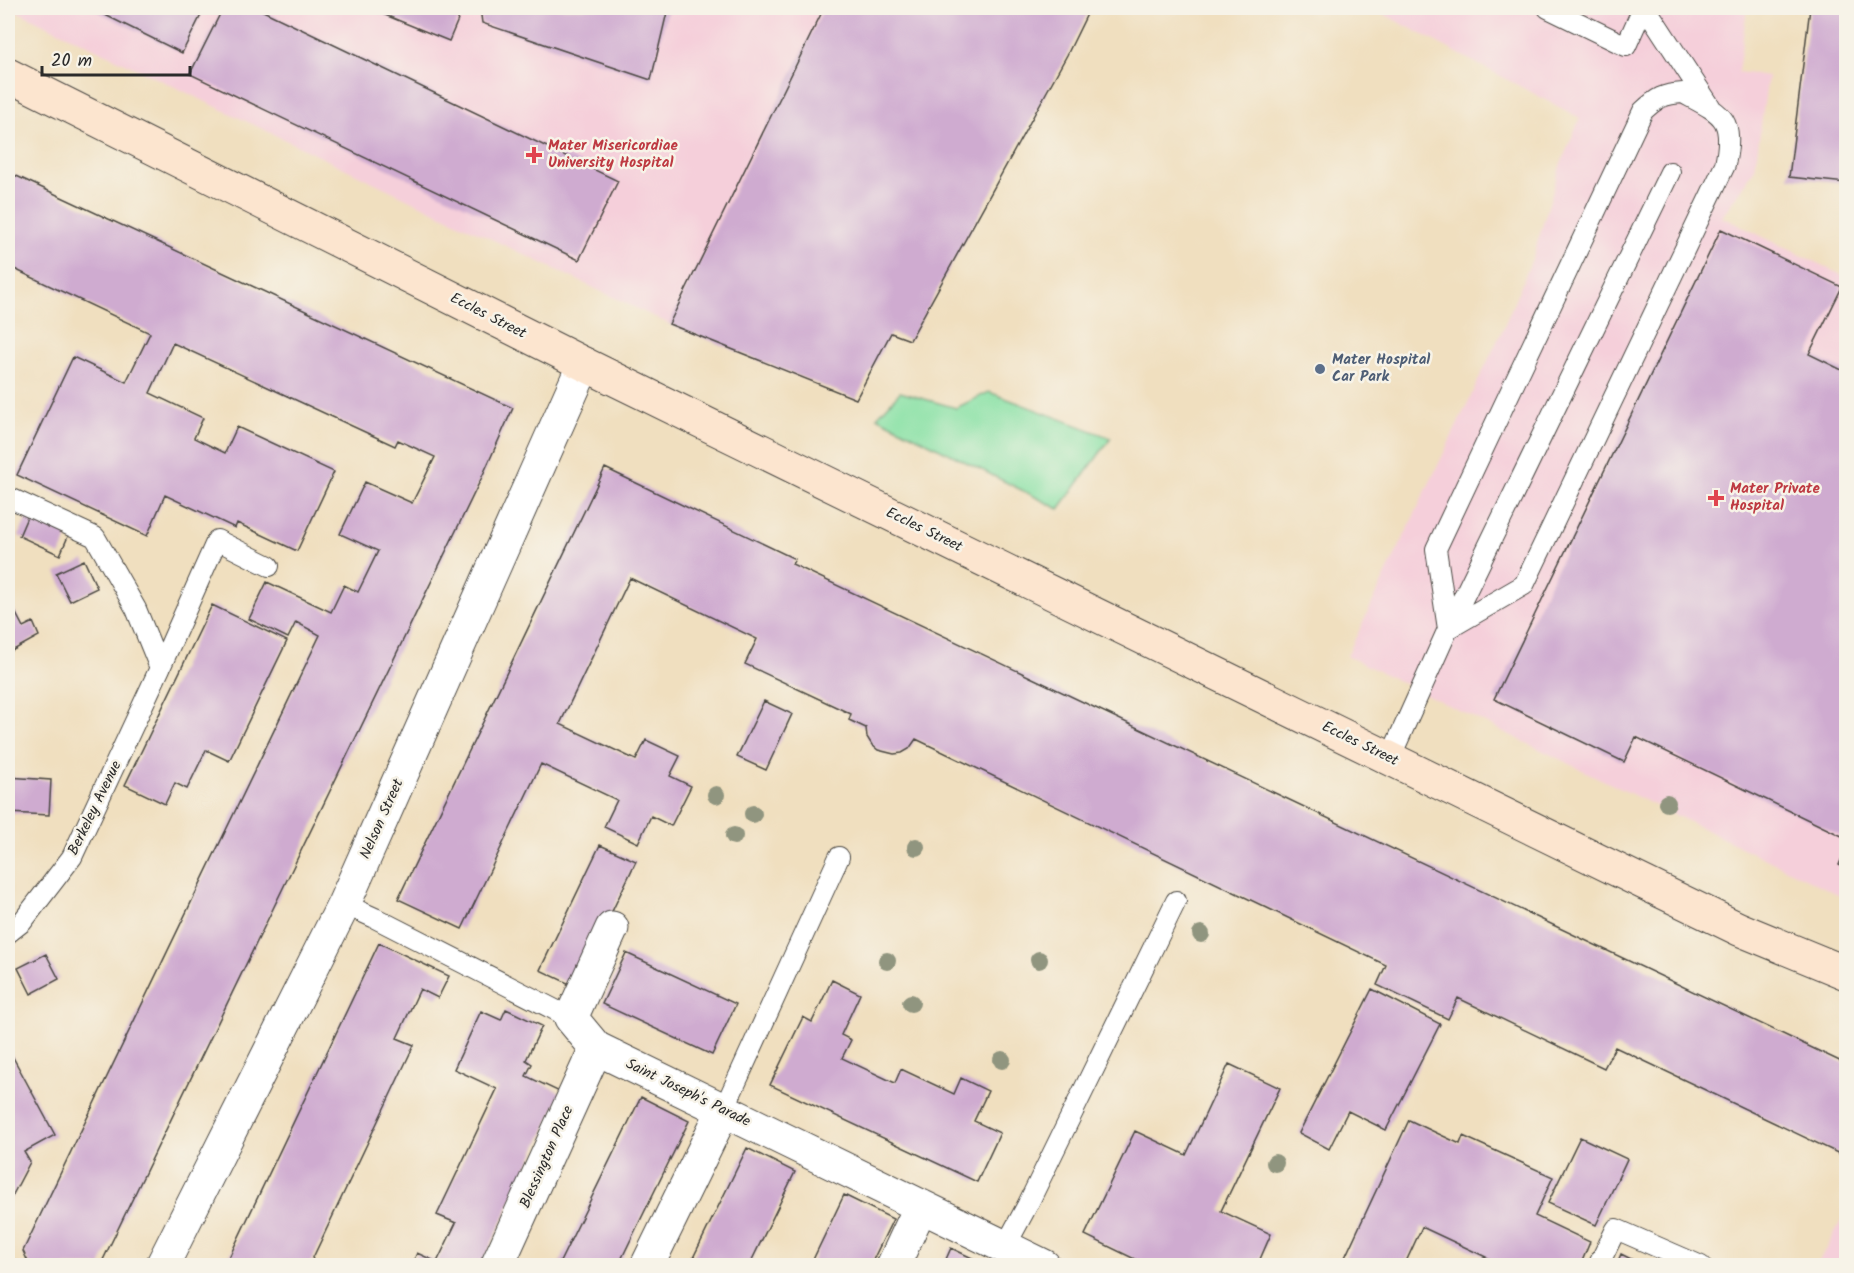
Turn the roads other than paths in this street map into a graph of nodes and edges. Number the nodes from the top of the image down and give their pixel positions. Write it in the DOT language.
graph roads {
  1 [pos="1548,8"];
  2 [pos="1644,8"];
  3 [pos="8,75"];
  4 [pos="1711,108"];
  5 [pos="1670,172"];
  6 [pos="584,364"];
  7 [pos="8,497"];
  8 [pos="269,566"];
  9 [pos="1448,629"];
  10 [pos="160,668"];
  11 [pos="1390,758"];
  12 [pos="839,856"];
  13 [pos="1176,901"];
  14 [pos="344,904"];
  15 [pos="612,927"];
  16 [pos="8,933"];
  17 [pos="1846,973"];
  18 [pos="571,1018"];
  19 [pos="596,1048"];
  20 [pos="723,1111"];
  21 [pos="921,1206"];
  22 [pos="1005,1247"];
  23 [pos="162,1266"];
  24 [pos="497,1266"];
  25 [pos="647,1266"];
  26 [pos="893,1266"];
  27 [pos="1044,1266"];
  28 [pos="1598,1266"];
  29 [pos="1701,1266"];
  1 -- 2 [label="lane"];
  2 -- 4 [label="lane"];
  3 -- 6 [label="street, Eccles Street"];
  4 -- 9 [label="lane"];
  4 -- 9 [label="lane"];
  5 -- 9 [label="lane"];
  6 -- 11 [label="street, Eccles Street"];
  6 -- 14 [label="street, Nelson Street"];
  7 -- 10 [label="lane"];
  8 -- 10 [label="lane, Berkeley Avenue"];
  9 -- 11 [label="lane"];
  10 -- 16 [label="lane, Berkeley Avenue"];
  11 -- 17 [label="street, Eccles Street"];
  12 -- 20 [label="lane"];
  13 -- 22 [label="lane"];
  14 -- 18 [label="lane, Saint Joseph's Parade"];
  14 -- 23 [label="street, Nelson Street"];
  15 -- 18 [label="street"];
  18 -- 19 [label="street, Saint Joseph's Parade"];
  19 -- 20 [label="street, Saint Joseph's Parade"];
  19 -- 24 [label="street, Blessington Place"];
  20 -- 21 [label="street, Saint Joseph's Parade"];
  20 -- 25 [label="street"];
  21 -- 22 [label="street, Saint Joseph's Parade"];
  21 -- 26 [label="street"];
  22 -- 27 [label="street, Saint Joseph's Parade"];
  28 -- 29 [label="lane"];
}
